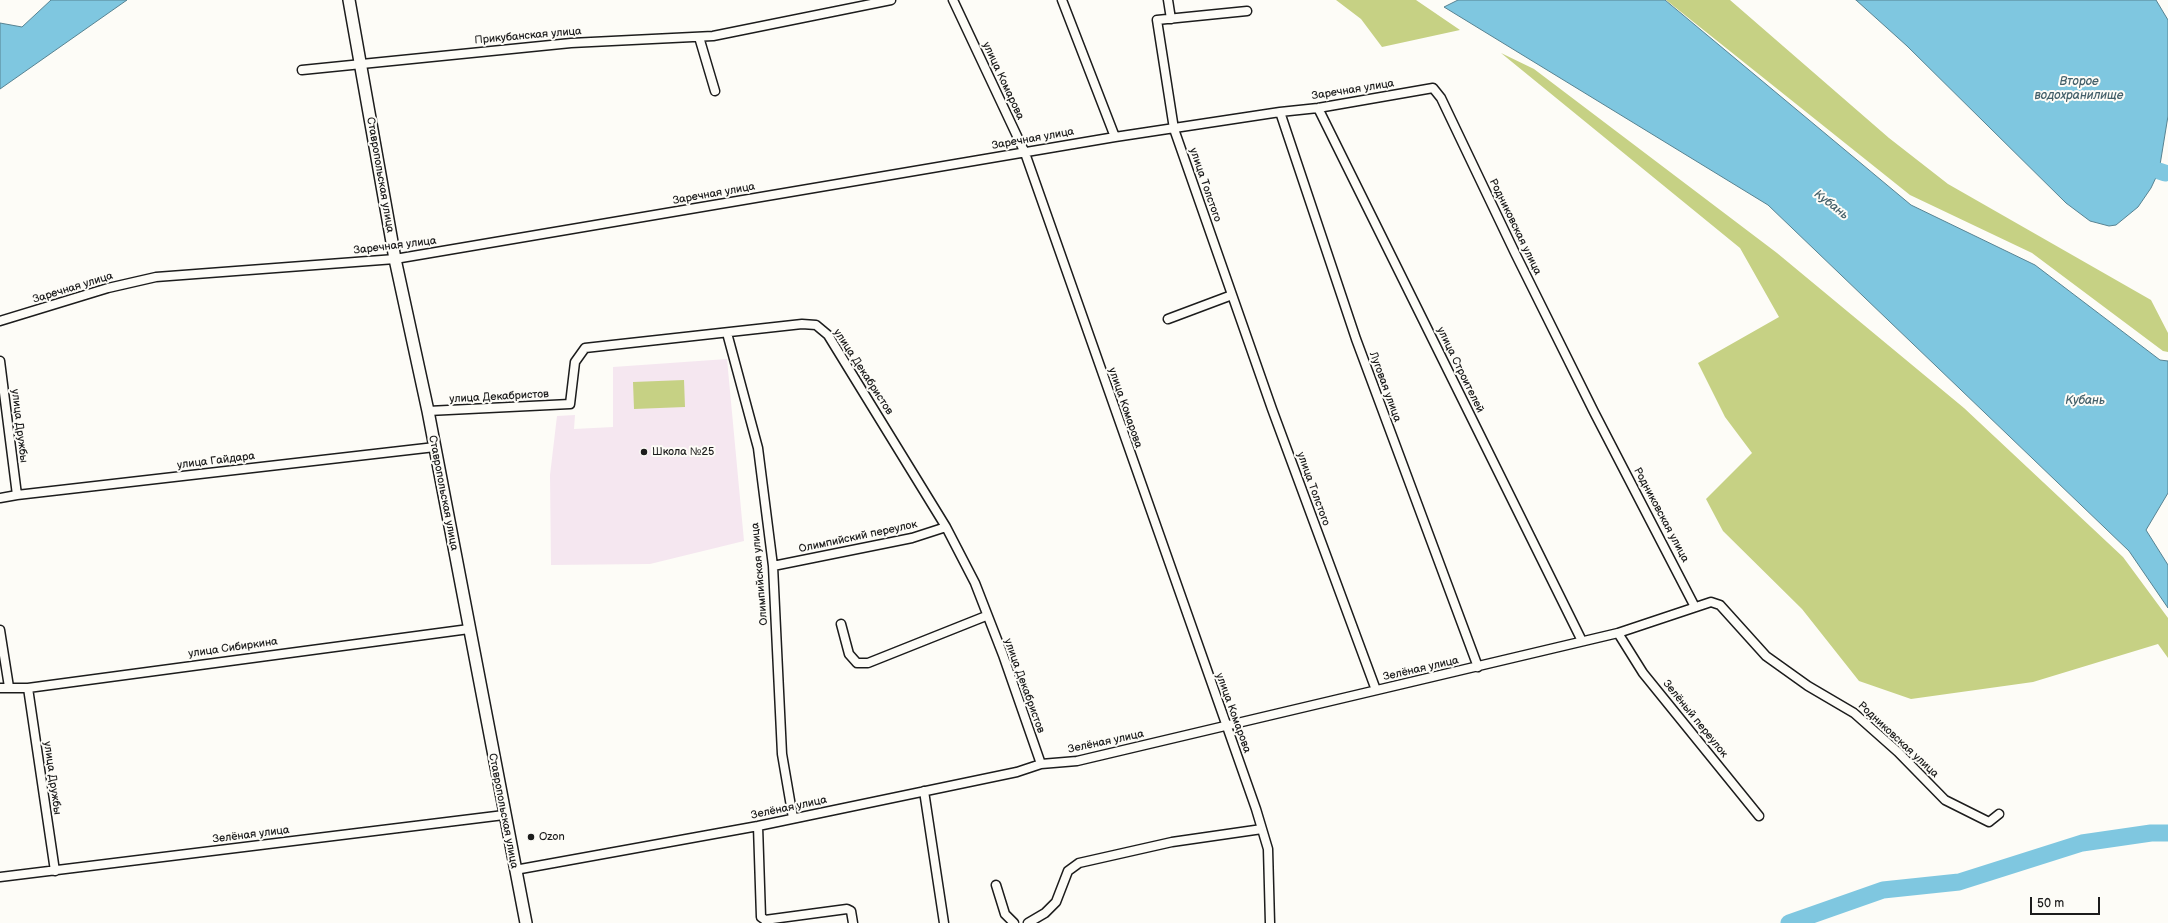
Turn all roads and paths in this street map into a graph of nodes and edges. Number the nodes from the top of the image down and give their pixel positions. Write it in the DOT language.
graph roads {
  1 [pos="349,0"];
  2 [pos="891,0"];
  3 [pos="953,0"];
  4 [pos="1062,0"];
  5 [pos="1168,0"];
  6 [pos="1247,11"];
  7 [pos="1171,19"];
  8 [pos="699,37"];
  9 [pos="360,63"];
  10 [pos="302,70"];
  11 [pos="1433,88"];
  12 [pos="715,91"];
  13 [pos="1318,108"];
  14 [pos="1280,112"];
  15 [pos="1174,129"];
  16 [pos="1114,137"];
  17 [pos="1025,153"];
  18 [pos="395,259"];
  19 [pos="1232,295"];
  20 [pos="1168,319"];
  21 [pos="0,321"];
  22 [pos="727,333"];
  23 [pos="0,361"];
  24 [pos="428,411"];
  25 [pos="435,447"];
  26 [pos="17,495"];
  27 [pos="0,498"];
  28 [pos="946,527"];
  29 [pos="773,566"];
  30 [pos="1695,607"];
  31 [pos="986,616"];
  32 [pos="841,624"];
  33 [pos="469,629"];
  34 [pos="0,630"];
  35 [pos="1618,633"];
  36 [pos="1582,641"];
  37 [pos="1478,667"];
  38 [pos="9,687"];
  39 [pos="0,688"];
  40 [pos="28,688"];
  41 [pos="1376,690"];
  42 [pos="1226,726"];
  43 [pos="1041,764"];
  44 [pos="924,791"];
  45 [pos="1999,814"];
  46 [pos="504,815"];
  47 [pos="1759,816"];
  48 [pos="793,818"];
  49 [pos="758,826"];
  50 [pos="1262,829"];
  51 [pos="515,870"];
  52 [pos="55,871"];
  53 [pos="0,877"];
  54 [pos="996,885"];
  55 [pos="526,923"];
  56 [pos="853,923"];
  57 [pos="944,923"];
  58 [pos="1014,923"];
  59 [pos="1028,923"];
  60 [pos="1270,923"];
  1 -- 9 [label="main road, Ставропольская улица"];
  2 -- 8 [label="street, Прикубанская улица"];
  3 -- 17 [label="street, улица Комарова"];
  4 -- 16 [label="street"];
  5 -- 7 [label="street"];
  6 -- 7 [label="street"];
  7 -- 15 [label="street, улица Толстого"];
  8 -- 9 [label="street, Прикубанская улица"];
  8 -- 12 [label="street"];
  9 -- 10 [label="street"];
  9 -- 18 [label="main road, Ставропольская улица"];
  11 -- 13 [label="street, Заречная улица"];
  11 -- 30 [label="street, Родниковская улица"];
  13 -- 14 [label="street, Заречная улица"];
  13 -- 36 [label="street, улица Строителей"];
  14 -- 15 [label="street, Заречная улица"];
  14 -- 37 [label="street, Луговая улица"];
  15 -- 16 [label="street, Заречная улица"];
  15 -- 19 [label="street, улица Толстого"];
  16 -- 17 [label="street, Заречная улица"];
  17 -- 18 [label="street, Заречная улица"];
  17 -- 42 [label="street, улица Комарова"];
  18 -- 21 [label="street, Заречная улица"];
  18 -- 24 [label="main road, Ставропольская улица"];
  19 -- 20 [label="street"];
  19 -- 41 [label="street, улица Толстого"];
  22 -- 24 [label="street, улица Декабристов"];
  22 -- 28 [label="street, улица Декабристов"];
  22 -- 29 [label="street, Олимпийская улица"];
  23 -- 26 [label="street, улица Дружбы"];
  24 -- 25 [label="main road, Ставропольская улица"];
  25 -- 26 [label="street, улица Гайдара"];
  25 -- 33 [label="main road, Ставропольская улица"];
  26 -- 27 [label="street, улица Гайдара"];
  28 -- 29 [label="street, Олимпийский переулок"];
  28 -- 31 [label="street, улица Декабристов"];
  29 -- 48 [label="street, Олимпийская улица"];
  30 -- 35 [label="street, Зелёная улица"];
  30 -- 45 [label="street, Родниковская улица"];
  31 -- 32 [label="street"];
  31 -- 43 [label="street, улица Декабристов"];
  33 -- 40 [label="street, улица Сибиркина"];
  33 -- 46 [label="main road, Ставропольская улица"];
  34 -- 38 [label="street"];
  35 -- 36 [label="street, Зелёная улица"];
  35 -- 47 [label="street, Зелёный переулок"];
  36 -- 37 [label="street, Зелёная улица"];
  37 -- 41 [label="street, Зелёная улица"];
  38 -- 39 [label="street, улица Сибиркина"];
  38 -- 40 [label="street, улица Сибиркина"];
  40 -- 52 [label="street, улица Дружбы"];
  41 -- 42 [label="street, Зелёная улица"];
  42 -- 43 [label="street, Зелёная улица"];
  42 -- 50 [label="street, улица Комарова"];
  43 -- 44 [label="street, Зелёная улица"];
  44 -- 48 [label="street, Зелёная улица"];
  44 -- 57 [label="street"];
  46 -- 51 [label="main road, Ставропольская улица"];
  46 -- 52 [label="street, Зелёная улица"];
  48 -- 49 [label="street, Зелёная улица"];
  49 -- 51 [label="street, Зелёная улица"];
  49 -- 56 [label="street"];
  50 -- 59 [label="street"];
  50 -- 60 [label="street, улица Комарова"];
  51 -- 55 [label="main road, Ставропольская улица"];
  52 -- 53 [label="street, Зелёная улица"];
  54 -- 58 [label="street"];
}
